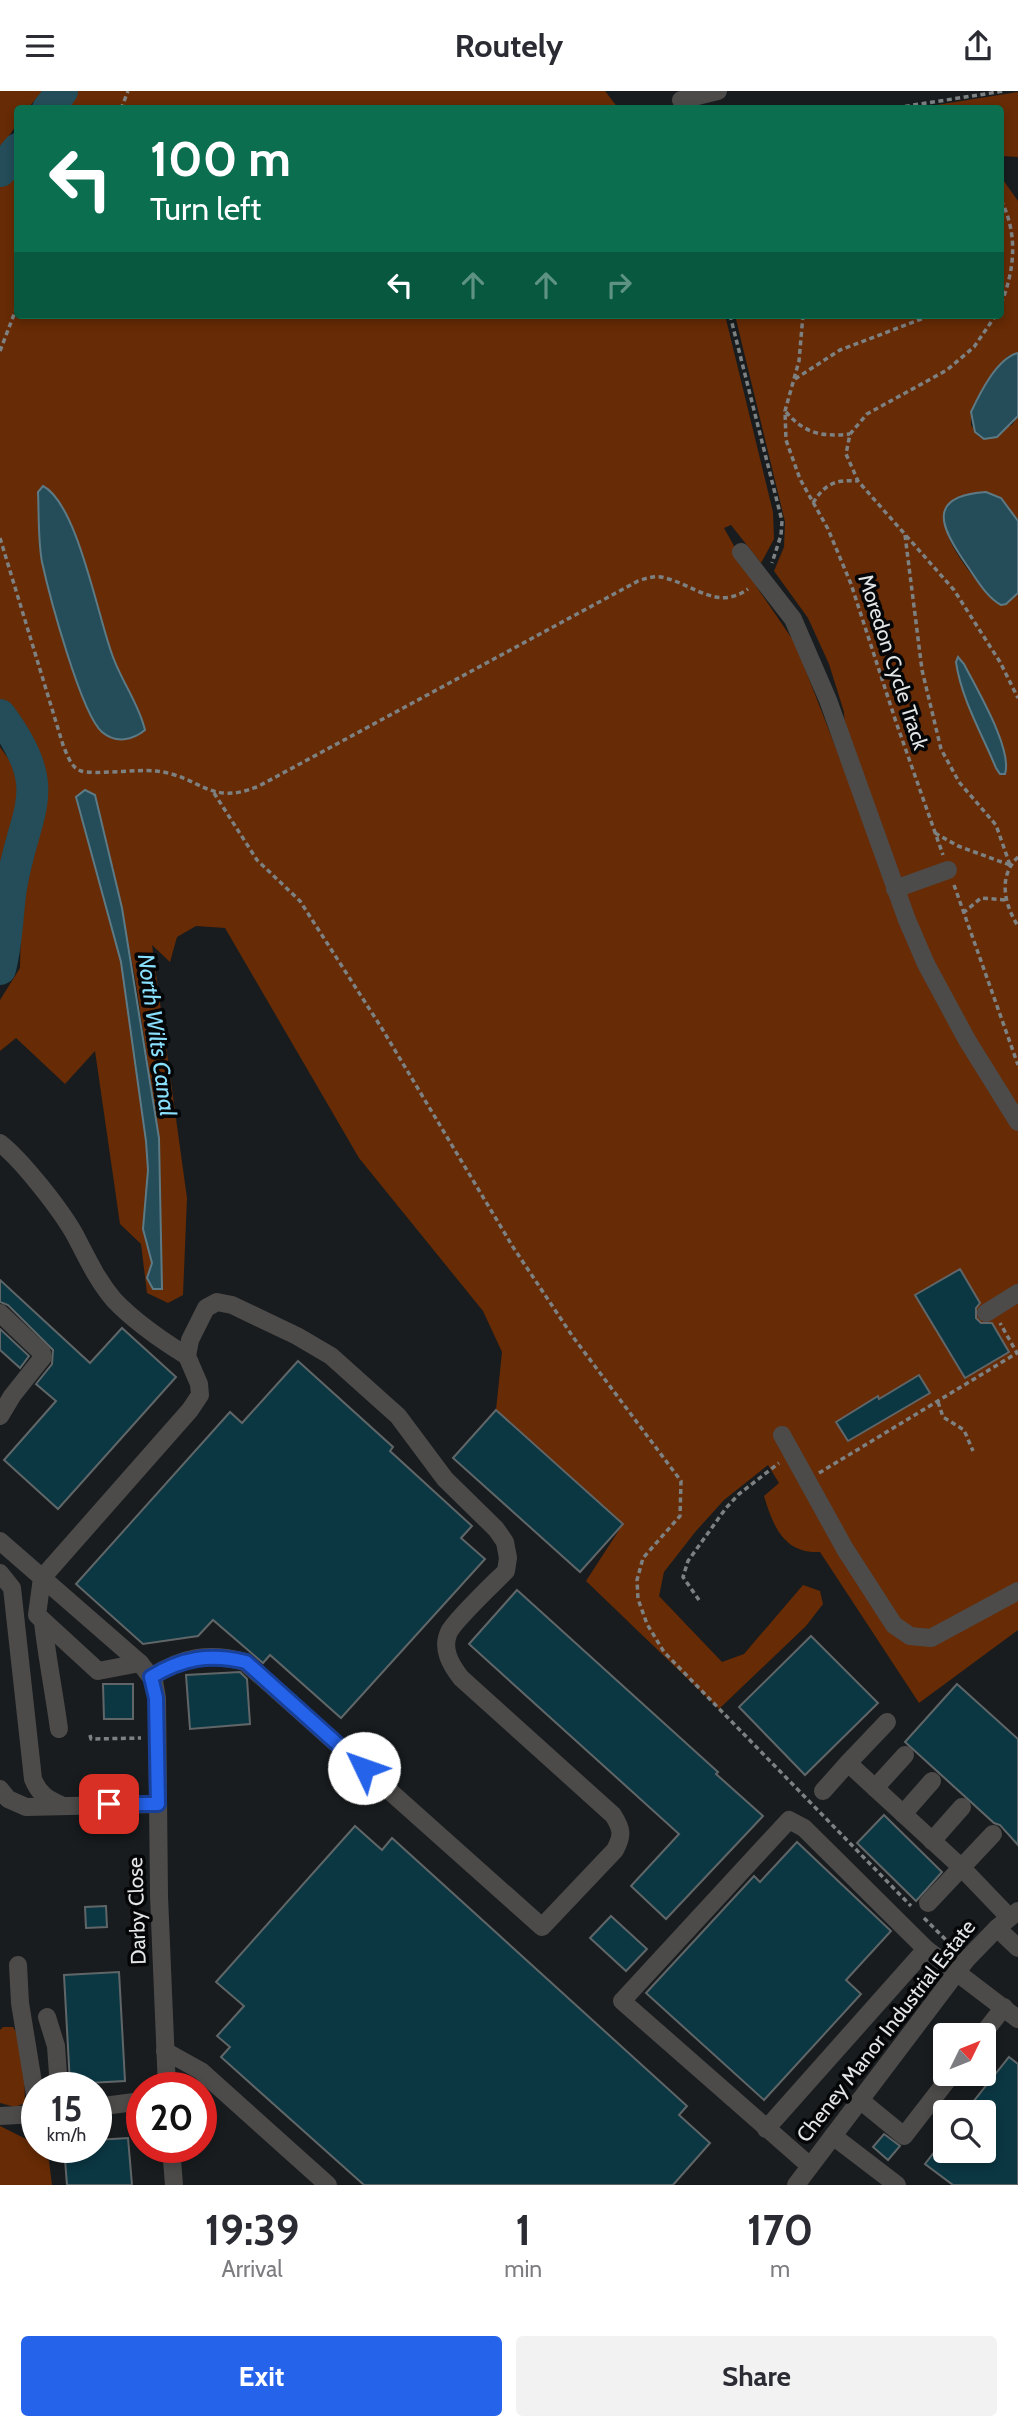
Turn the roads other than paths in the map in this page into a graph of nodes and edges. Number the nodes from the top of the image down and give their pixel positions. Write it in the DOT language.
graph roads {
  1 [pos="718,91"];
  2 [pos="681,100"];
  3 [pos="741,552"];
  4 [pos="948,870"];
  5 [pos="895,889"];
  6 [pos="1018,1122"];
  7 [pos="0,1143"];
  8 [pos="1018,1293"];
  9 [pos="989,1311"];
  10 [pos="0,1313"];
  11 [pos="187,1356"];
  12 [pos="0,1416"];
  13 [pos="782,1435"];
  14 [pos="0,1541"];
  15 [pos="0,1573"];
  16 [pos="42,1578"];
  17 [pos="1018,1591"];
  18 [pos="43,1622"];
  19 [pos="145,1670"];
  20 [pos="887,1722"];
  21 [pos="59,1729"];
  22 [pos="905,1755"];
  23 [pos="848,1763"];
  24 [pos="932,1781"];
  25 [pos="875,1788"];
  26 [pos="0,1789"];
  27 [pos="823,1791"];
  28 [pos="158,1804"];
  29 [pos="61,1805"];
  30 [pos="962,1807"];
  31 [pos="903,1814"];
  32 [pos="993,1834"];
  33 [pos="932,1841"];
  34 [pos="961,1868"];
  35 [pos="928,1903"];
  36 [pos="1008,1919"];
  37 [pos="1018,1948"];
  38 [pos="926,1949"];
  39 [pos="18,1965"];
  40 [pos="961,1966"];
  41 [pos="1011,2013"];
  42 [pos="47,2017"];
  43 [pos="996,2024"];
  44 [pos="166,2051"];
  45 [pos="31,2072"];
  46 [pos="58,2072"];
  47 [pos="167,2072"];
  48 [pos="943,2086"];
  49 [pos="860,2100"];
  50 [pos="21,2115"];
  51 [pos="0,2116"];
  52 [pos="766,2129"];
  53 [pos="833,2136"];
  54 [pos="172,2163"];
  55 [pos="810,2166"];
  56 [pos="874,2178"];
  57 [pos="174,2185"];
  58 [pos="328,2185"];
  59 [pos="796,2185"];
  60 [pos="897,2185"];
  1 -- 2 [label="street"];
  3 -- 5 [label="street"];
  4 -- 5 [label="street"];
  5 -- 6 [label="street"];
  7 -- 11 [label="street"];
  8 -- 9 [label="street"];
  10 -- 12 [label="street"];
  11 -- 16 [label="street"];
  11 -- 19 [label="street"];
  13 -- 17 [label="street"];
  14 -- 16 [label="street"];
  15 -- 29 [label="street"];
  16 -- 18 [label="street"];
  16 -- 19 [label="street"];
  18 -- 19 [label="street"];
  18 -- 21 [label="street"];
  19 -- 28 [label="street, Darby Close"];
  20 -- 23 [label="street"];
  22 -- 25 [label="street"];
  23 -- 25 [label="street"];
  23 -- 27 [label="street"];
  24 -- 31 [label="street"];
  25 -- 31 [label="street"];
  26 -- 29 [label="street"];
  28 -- 29 [label="street"];
  28 -- 44 [label="street, Darby Close"];
  30 -- 33 [label="street"];
  31 -- 33 [label="street"];
  32 -- 34 [label="street"];
  33 -- 34 [label="street"];
  34 -- 35 [label="street"];
  34 -- 36 [label="street"];
  36 -- 37 [label="street"];
  36 -- 40 [label="street, Cheney Manor Industrial Estate"];
  38 -- 40 [label="street"];
  38 -- 52 [label="street"];
  38 -- 52 [label="street"];
  39 -- 45 [label="street"];
  40 -- 41 [label="street"];
  40 -- 49 [label="street, Cheney Manor Industrial Estate"];
  41 -- 43 [label="street"];
  42 -- 46 [label="street"];
  44 -- 47 [label="street, Darby Close"];
  44 -- 58 [label="street"];
  48 -- 49 [label="street"];
  49 -- 53 [label="street, Cheney Manor Industrial Estate"];
  50 -- 51 [label="street"];
  52 -- 55 [label="street"];
  53 -- 55 [label="street, Cheney Manor Industrial Estate"];
  53 -- 56 [label="street"];
  54 -- 57 [label="street"];
  55 -- 59 [label="street, Cheney Manor Industrial Estate"];
  56 -- 60 [label="street"];
}
